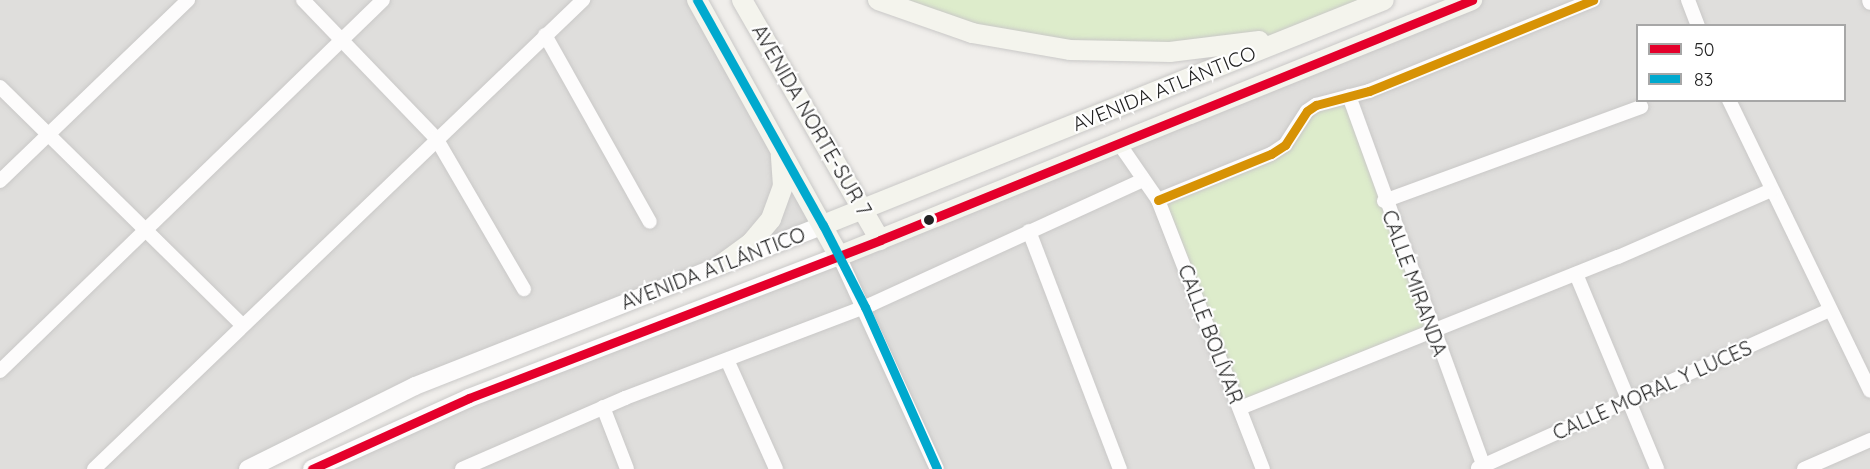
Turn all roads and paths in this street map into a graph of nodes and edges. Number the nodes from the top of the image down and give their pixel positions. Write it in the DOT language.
graph roads {
  1 [pos="188,0"];
  2 [pos="303,0"];
  3 [pos="383,0"];
  4 [pos="583,0"];
  5 [pos="697,0"];
  6 [pos="742,0"];
  7 [pos="878,0"];
  8 [pos="1384,0"];
  9 [pos="1472,0"];
  10 [pos="1593,0"];
  11 [pos="1688,0"];
  12 [pos="1697,24"];
  13 [pos="1312,29"];
  14 [pos="545,35"];
  15 [pos="342,39"];
  16 [pos="0,87"];
  17 [pos="1349,96"];
  18 [pos="1730,102"];
  19 [pos="1641,107"];
  20 [pos="48,135"];
  21 [pos="436,138"];
  22 [pos="1118,142"];
  23 [pos="779,146"];
  24 [pos="1143,180"];
  25 [pos="0,181"];
  26 [pos="1771,190"];
  27 [pos="1158,200"];
  28 [pos="1384,201"];
  29 [pos="864,208"];
  30 [pos="650,222"];
  31 [pos="823,225"];
  32 [pos="144,231"];
  33 [pos="1029,231"];
  34 [pos="880,240"];
  35 [pos="839,256"];
  36 [pos="722,264"];
  37 [pos="1576,274"];
  38 [pos="524,289"];
  39 [pos="865,307"];
  40 [pos="1829,310"];
  41 [pos="242,326"];
  42 [pos="1433,333"];
  43 [pos="1870,359"];
  44 [pos="728,362"];
  45 [pos="1857,367"];
  46 [pos="0,371"];
  47 [pos="1870,391"];
  48 [pos="1630,402"];
  49 [pos="603,407"];
  50 [pos="1240,408"];
  51 [pos="1870,440"];
  52 [pos="469,468"];
  53 [pos="1482,468"];
  54 [pos="94,469"];
  55 [pos="248,469"];
  56 [pos="312,469"];
  57 [pos="627,469"];
  58 [pos="776,469"];
  59 [pos="937,469"];
  60 [pos="1120,469"];
  61 [pos="1263,469"];
  62 [pos="1657,469"];
  63 [pos="1804,469"];
  1 -- 20 [label="street"];
  2 -- 15 [label="street"];
  3 -- 15 [label="street"];
  4 -- 14 [label="street"];
  5 -- 23 [label="main road, AVENIDA NORTE-SUR 7"];
  6 -- 29 [label="main road, AVENIDA NORTE-SUR 7"];
  7 -- 13 [label="main road"];
  8 -- 13 [label="main road, AVENIDA ATLÁNTICO"];
  9 -- 22 [label="main road, AVENIDA ATLÁNTICO"];
  10 -- 17 [label="street"];
  11 -- 12 [label="street"];
  13 -- 29 [label="main road, AVENIDA ATLÁNTICO"];
  14 -- 21 [label="street"];
  14 -- 30 [label="street"];
  15 -- 21 [label="street"];
  15 -- 32 [label="street"];
  16 -- 20 [label="street"];
  17 -- 27 [label="street"];
  17 -- 28 [label="street, CALLE MIRANDA"];
  18 -- 26 [label="street"];
  19 -- 28 [label="street"];
  20 -- 25 [label="street"];
  20 -- 32 [label="street"];
  21 -- 38 [label="street"];
  21 -- 41 [label="street"];
  22 -- 24 [label="street, CALLE BOLÍVAR"];
  22 -- 34 [label="main road, AVENIDA ATLÁNTICO"];
  23 -- 31 [label="main road, AVENIDA NORTE-SUR 7"];
  23 -- 36 [label="main road"];
  24 -- 27 [label="street, CALLE BOLÍVAR"];
  24 -- 33 [label="street"];
  26 -- 37 [label="street"];
  26 -- 40 [label="street"];
  27 -- 50 [label="street, CALLE BOLÍVAR"];
  28 -- 42 [label="street, CALLE MIRANDA"];
  29 -- 31 [label="main road, AVENIDA ATLÁNTICO"];
  29 -- 34 [label="main road, AVENIDA NORTE-SUR 7"];
  31 -- 35 [label="main road, AVENIDA NORTE-SUR 7"];
  31 -- 36 [label="street, AVENIDA ATLÁNTICO"];
  32 -- 41 [label="street"];
  32 -- 46 [label="street"];
  33 -- 39 [label="street"];
  33 -- 60 [label="street"];
  34 -- 35 [label="main road, AVENIDA ATLÁNTICO"];
  35 -- 39 [label="street"];
  35 -- 56 [label="street, AVENIDA ATLÁNTICO"];
  36 -- 55 [label="street, AVENIDA ATLÁNTICO"];
  37 -- 42 [label="street"];
  37 -- 48 [label="street"];
  39 -- 44 [label="street"];
  39 -- 59 [label="street"];
  40 -- 45 [label="street"];
  40 -- 48 [label="street, CALLE MORAL Y LUCES"];
  41 -- 54 [label="street"];
  42 -- 50 [label="street"];
  42 -- 53 [label="street, CALLE MIRANDA"];
  43 -- 45 [label="street"];
  44 -- 49 [label="street"];
  44 -- 58 [label="street"];
  45 -- 47 [label="street"];
  48 -- 53 [label="street, CALLE MORAL Y LUCES"];
  48 -- 62 [label="street"];
  49 -- 52 [label="street"];
  49 -- 57 [label="street"];
  50 -- 61 [label="street, CALLE BOLÍVAR"];
  51 -- 63 [label="street"];
}
